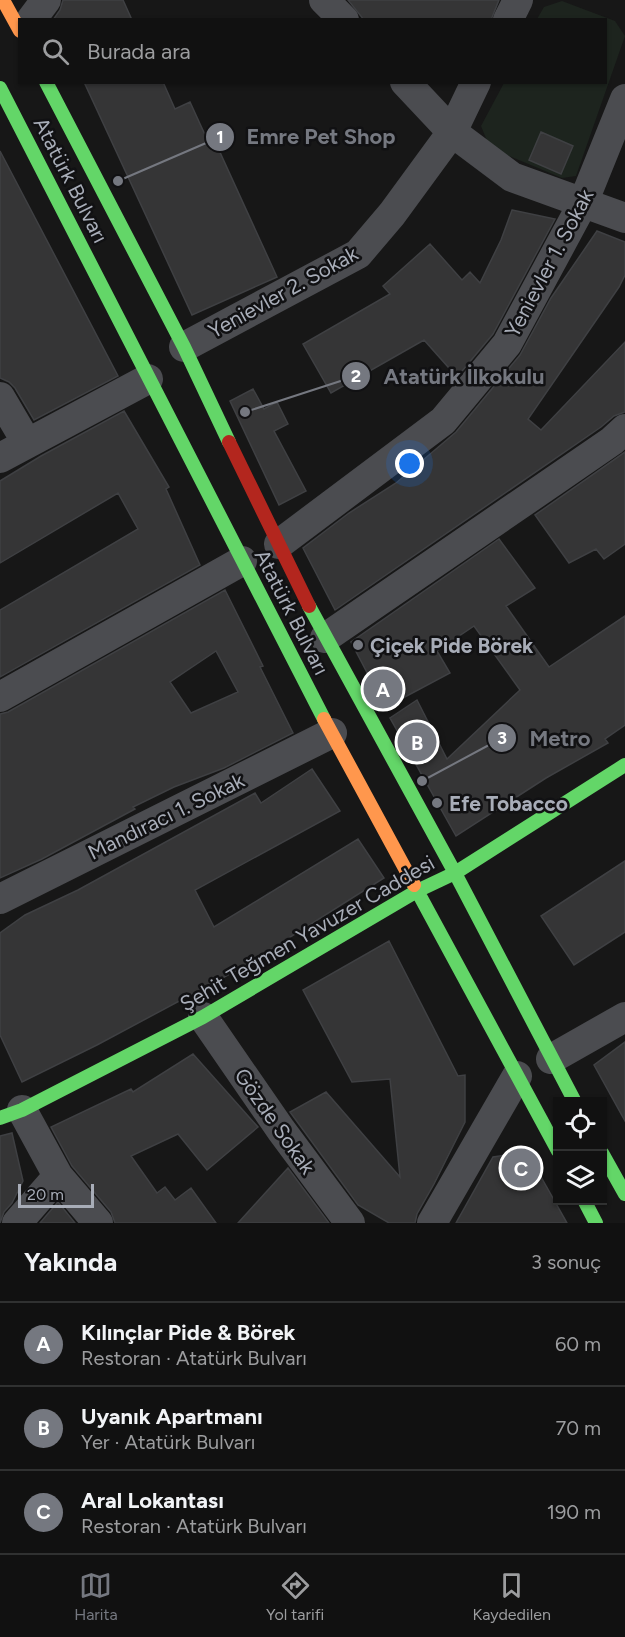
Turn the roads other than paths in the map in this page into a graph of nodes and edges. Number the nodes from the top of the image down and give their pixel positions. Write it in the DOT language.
graph roads {
  1 [pos="3,0"];
  2 [pos="46,0"];
  3 [pos="324,0"];
  4 [pos="518,0"];
  5 [pos="32,18"];
  6 [pos="342,18"];
  7 [pos="509,18"];
  8 [pos="18,27"];
  9 [pos="47,84"];
  10 [pos="407,84"];
  11 [pos="475,84"];
  12 [pos="0,88"];
  13 [pos="625,99"];
  14 [pos="452,132"];
  15 [pos="583,203"];
  16 [pos="625,218"];
  17 [pos="184,347"];
  18 [pos="148,379"];
  19 [pos="0,397"];
  20 [pos="625,429"];
  21 [pos="27,443"];
  22 [pos="0,458"];
  23 [pos="279,544"];
  24 [pos="242,561"];
  25 [pos="325,638"];
  26 [pos="0,697"];
  27 [pos="332,733"];
  28 [pos="625,765"];
  29 [pos="455,873"];
  30 [pos="417,891"];
  31 [pos="0,899"];
  32 [pos="203,1017"];
  33 [pos="625,1017"];
  34 [pos="551,1059"];
  35 [pos="517,1076"];
  36 [pos="573,1097"];
  37 [pos="11,1114"];
  38 [pos="553,1142"];
  39 [pos="607,1160"];
  40 [pos="58,1176"];
  41 [pos="625,1194"];
  42 [pos="587,1205"];
  43 [pos="17,1223"];
  44 [pos="98,1223"];
  45 [pos="350,1223"];
  46 [pos="432,1223"];
  47 [pos="596,1223"];
  1 -- 8 [label="main road"];
  2 -- 5 [label="street"];
  3 -- 6 [label="street"];
  4 -- 7 [label="street"];
  9 -- 17 [label="main road, Atatürk Bulvarı"];
  10 -- 14 [label="street"];
  11 -- 14 [label="street, Yenievler 2. Sokak"];
  12 -- 18 [label="main road, Atatürk Bulvarı"];
  13 -- 15 [label="street, Yenievler 1. Sokak"];
  14 -- 15 [label="street"];
  14 -- 17 [label="street, Yenievler 2. Sokak"];
  15 -- 16 [label="street"];
  15 -- 23 [label="street, Yenievler 1. Sokak"];
  17 -- 23 [label="main road, Atatürk Bulvarı"];
  18 -- 21 [label="street"];
  18 -- 24 [label="main road, Atatürk Bulvarı"];
  19 -- 21 [label="street"];
  20 -- 25 [label="street"];
  21 -- 22 [label="street"];
  23 -- 25 [label="main road, Atatürk Bulvarı"];
  24 -- 26 [label="street"];
  24 -- 27 [label="main road, Atatürk Bulvarı"];
  25 -- 29 [label="main road, Atatürk Bulvarı"];
  27 -- 30 [label="main road, Atatürk Bulvarı"];
  27 -- 31 [label="street, Mandıracı 1. Sokak"];
  28 -- 29 [label="main road, Şehit Teğmen Yavuzer Caddesi"];
  29 -- 30 [label="main road, Şehit Teğmen Yavuzer Caddesi"];
  29 -- 34 [label="main road, Atatürk Bulvarı"];
  30 -- 32 [label="main road, Şehit Teğmen Yavuzer Caddesi"];
  30 -- 35 [label="main road, Atatürk Bulvarı"];
  32 -- 37 [label="main road, Şehit Teğmen Yavuzer Caddesi"];
  32 -- 45 [label="street, Gözde Sokak"];
  33 -- 34 [label="street"];
  34 -- 36 [label="main road, Atatürk Bulvarı"];
  35 -- 38 [label="main road, Atatürk Bulvarı"];
  35 -- 46 [label="street"];
  37 -- 40 [label="street"];
  39 -- 41 [label="main road"];
  40 -- 43 [label="street"];
  40 -- 44 [label="street"];
  42 -- 47 [label="main road"];
}
